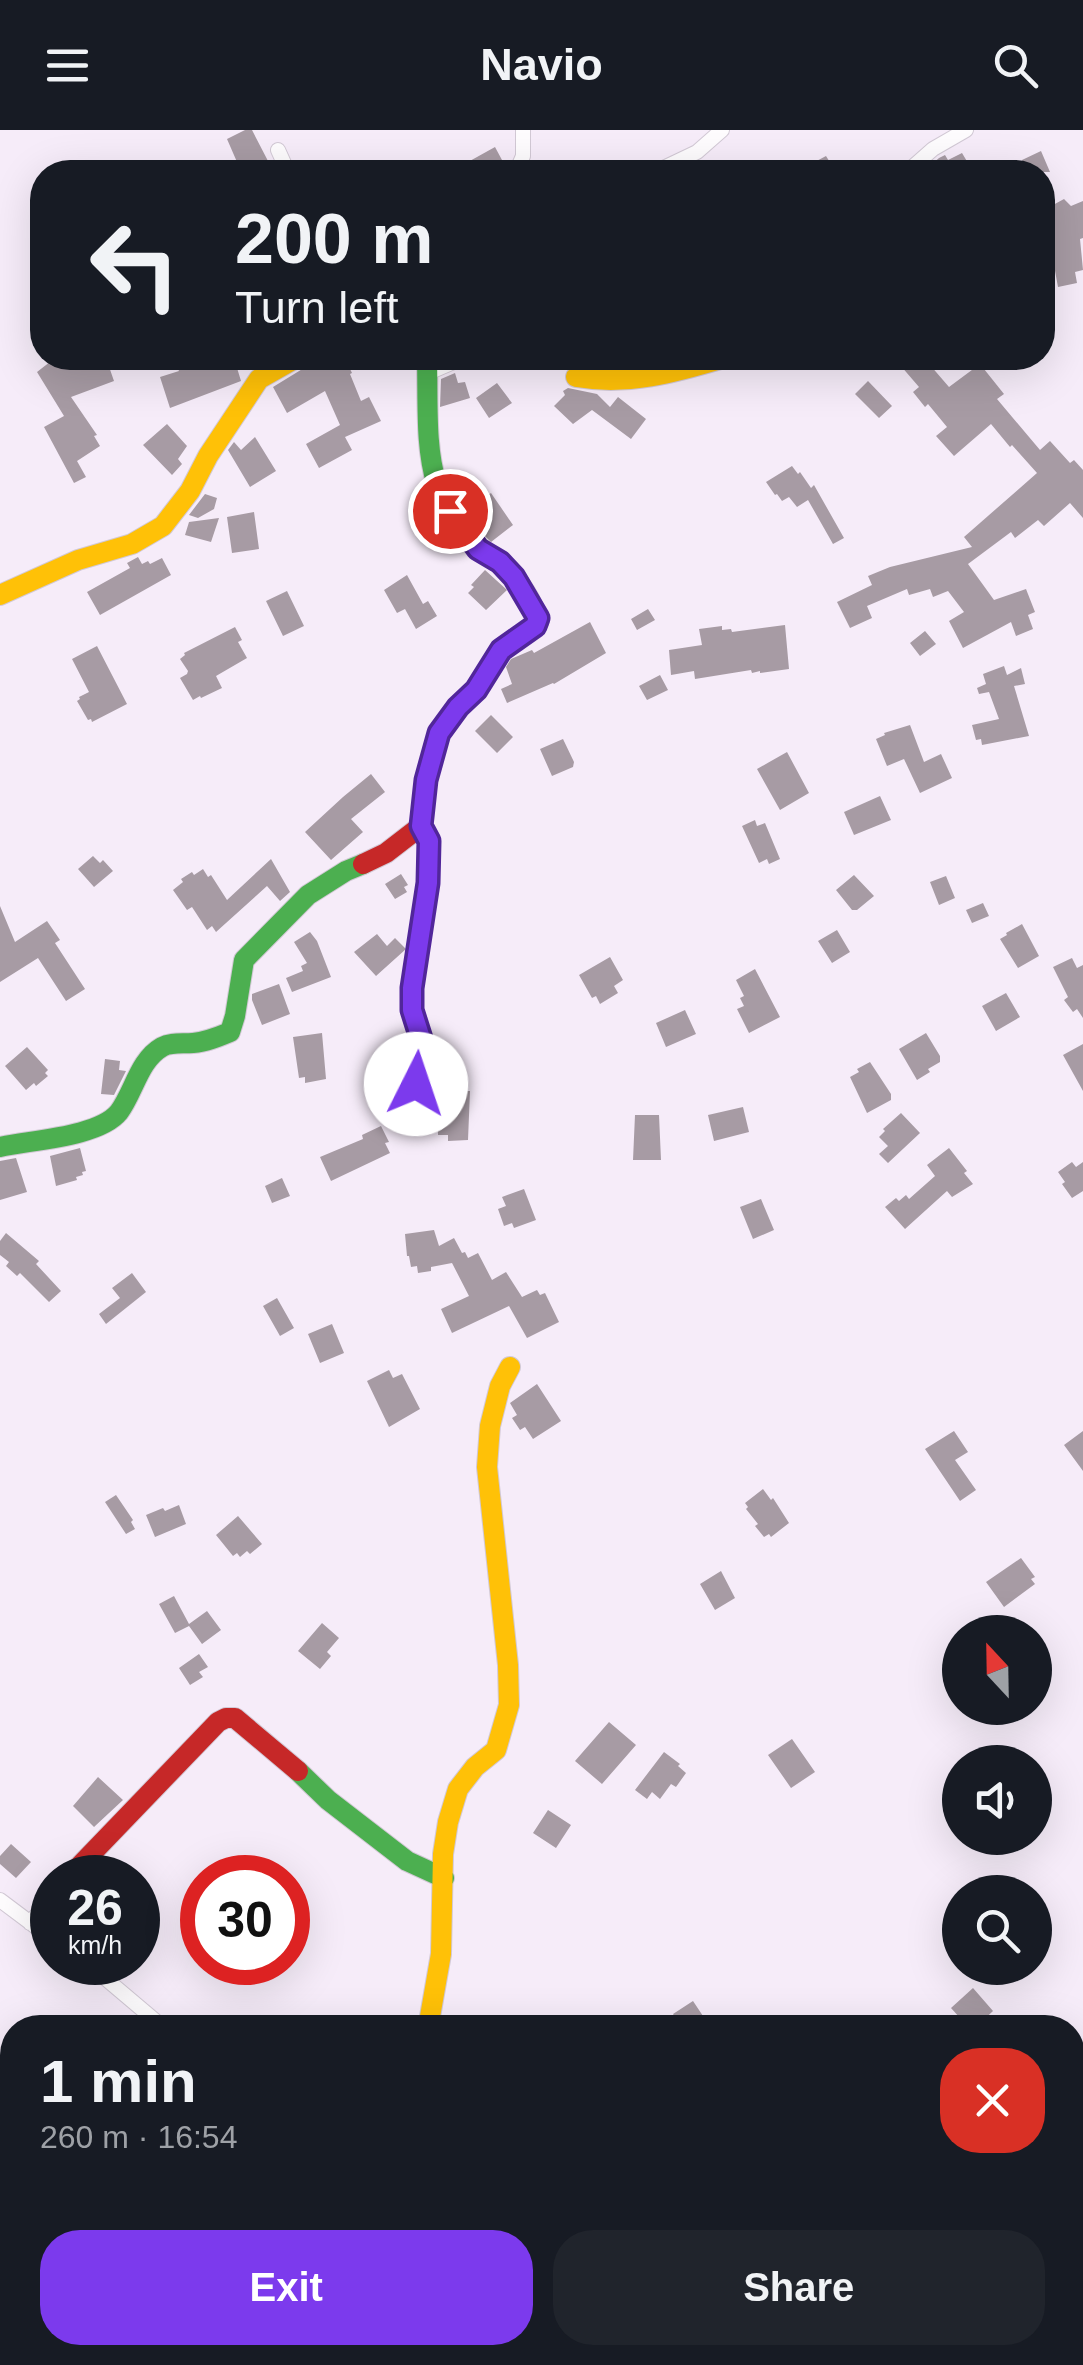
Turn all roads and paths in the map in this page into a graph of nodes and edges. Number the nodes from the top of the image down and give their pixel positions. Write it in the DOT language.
graph roads {
  1 [pos="522,130"];
  2 [pos="722,130"];
  3 [pos="966,130"];
  4 [pos="278,150"];
  5 [pos="283,160"];
  6 [pos="521,160"];
  7 [pos="681,160"];
  8 [pos="921,160"];
  9 [pos="275,370"];
  10 [pos="428,370"];
  11 [pos="684,370"];
  12 [pos="576,377"];
  13 [pos="0,595"];
  14 [pos="421,826"];
  15 [pos="416,1084"];
  16 [pos="0,1147"];
  17 [pos="510,1367"];
  18 [pos="90,1855"];
  19 [pos="444,1878"];
  20 [pos="0,1900"];
  21 [pos="30,1923"];
  22 [pos="113,1985"];
  23 [pos="149,2015"];
  24 [pos="430,2015"];
  1 -- 6 [label="street"];
  2 -- 7 [label="street"];
  3 -- 8 [label="street"];
  4 -- 5 [label="street"];
  9 -- 13 [label="street"];
  10 -- 14 [label="street"];
  11 -- 12 [label="street"];
  14 -- 15 [label="street"];
  14 -- 16 [label="street"];
  17 -- 19 [label="street"];
  18 -- 19 [label="street"];
  19 -- 24 [label="street"];
  20 -- 21 [label="street"];
  22 -- 23 [label="street"];
}
